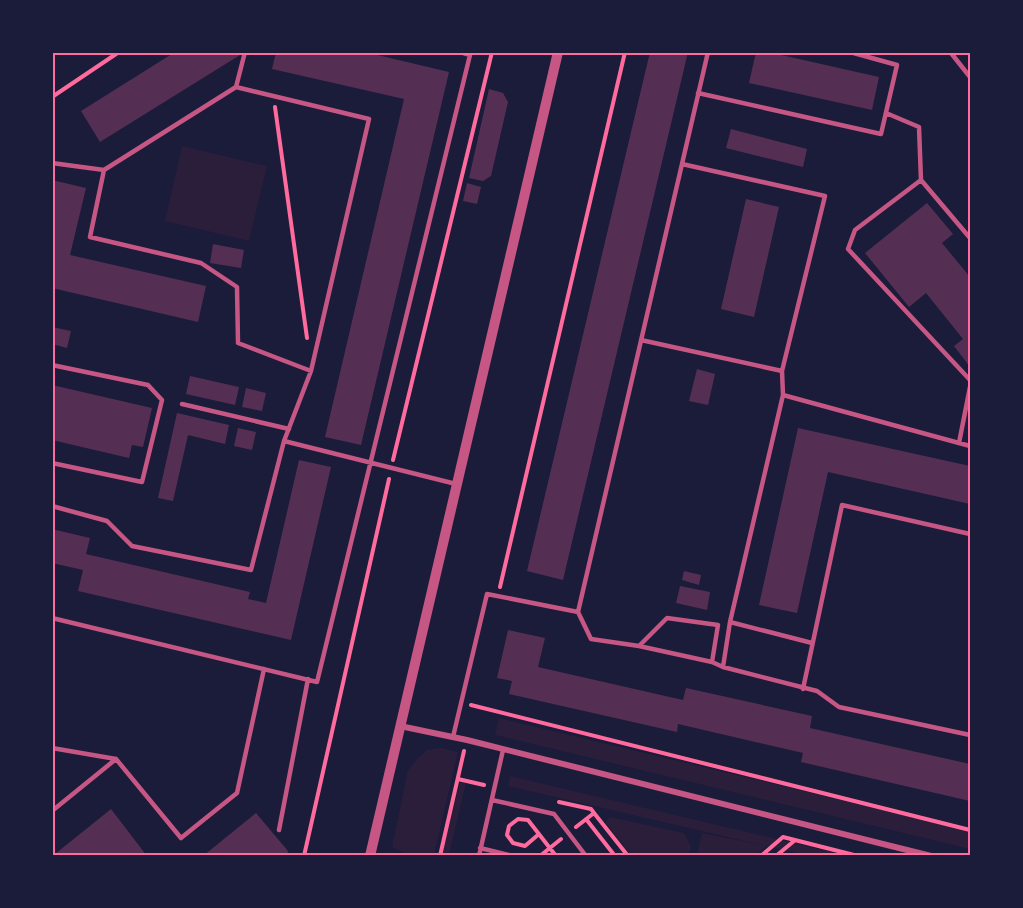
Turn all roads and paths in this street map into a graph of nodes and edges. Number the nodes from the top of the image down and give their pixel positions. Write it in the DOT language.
graph roads {
  1 [pos="119,52"];
  2 [pos="245,52"];
  3 [pos="460,52"];
  4 [pos="492,52"];
  5 [pos="558,52"];
  6 [pos="625,52"];
  7 [pos="708,52"];
  8 [pos="850,52"];
  9 [pos="952,52"];
  10 [pos="970,77"];
  11 [pos="236,87"];
  12 [pos="698,93"];
  13 [pos="274,96"];
  14 [pos="52,97"];
  15 [pos="886,113"];
  16 [pos="52,163"];
  17 [pos="682,164"];
  18 [pos="104,170"];
  19 [pos="921,180"];
  20 [pos="970,238"];
  21 [pos="641,340"];
  22 [pos="52,365"];
  23 [pos="311,371"];
  24 [pos="782,371"];
  25 [pos="970,380"];
  26 [pos="970,387"];
  27 [pos="783,395"];
  28 [pos="182,404"];
  29 [pos="289,429"];
  30 [pos="284,441"];
  31 [pos="959,443"];
  32 [pos="970,446"];
  33 [pos="371,462"];
  34 [pos="52,463"];
  35 [pos="391,467"];
  36 [pos="457,484"];
  37 [pos="52,506"];
  38 [pos="970,534"];
  39 [pos="498,597"];
  40 [pos="578,612"];
  41 [pos="52,618"];
  42 [pos="730,622"];
  43 [pos="812,643"];
  44 [pos="639,646"];
  45 [pos="712,662"];
  46 [pos="723,667"];
  47 [pos="264,669"];
  48 [pos="308,679"];
  49 [pos="803,688"];
  50 [pos="461,702"];
  51 [pos="400,726"];
  52 [pos="970,735"];
  53 [pos="453,737"];
  54 [pos="467,740"];
  55 [pos="52,748"];
  56 [pos="503,750"];
  57 [pos="116,759"];
  58 [pos="458,779"];
  59 [pos="469,781"];
  60 [pos="492,800"];
  61 [pos="52,811"];
  62 [pos="586,819"];
  63 [pos="279,830"];
  64 [pos="970,830"];
  65 [pos="568,833"];
  66 [pos="539,834"];
  67 [pos="795,840"];
  68 [pos="480,848"];
  69 [pos="550,848"];
  70 [pos="304,855"];
  71 [pos="370,855"];
  72 [pos="440,855"];
  73 [pos="479,855"];
  74 [pos="513,855"];
  75 [pos="540,855"];
  76 [pos="556,855"];
  77 [pos="586,855"];
  78 [pos="615,855"];
  79 [pos="628,855"];
  80 [pos="761,855"];
  81 [pos="776,855"];
  82 [pos="858,855"];
  83 [pos="930,855"];
  1 -- 14 [label="path"];
  2 -- 11 [label="lane"];
  3 -- 33 [label="lane"];
  4 -- 35 [label="path"];
  5 -- 36 [label="street"];
  6 -- 39 [label="path"];
  7 -- 12 [label="lane"];
  8 -- 15 [label="lane"];
  9 -- 10 [label="lane"];
  11 -- 13 [label="lane"];
  11 -- 18 [label="lane"];
  12 -- 15 [label="lane"];
  12 -- 17 [label="lane"];
  13 -- 23 [label="path"];
  13 -- 23 [label="lane"];
  15 -- 19 [label="lane"];
  16 -- 18 [label="lane"];
  17 -- 21 [label="lane"];
  17 -- 24 [label="lane"];
  18 -- 23 [label="lane"];
  19 -- 20 [label="lane"];
  19 -- 25 [label="lane"];
  21 -- 24 [label="lane"];
  21 -- 40 [label="lane"];
  22 -- 34 [label="lane"];
  23 -- 29 [label="lane"];
  24 -- 27 [label="lane"];
  26 -- 31 [label="lane"];
  27 -- 31 [label="lane"];
  27 -- 42 [label="lane"];
  28 -- 29 [label="lane"];
  29 -- 30 [label="lane"];
  30 -- 33 [label="lane"];
  30 -- 37 [label="lane"];
  31 -- 32 [label="lane"];
  33 -- 35 [label="lane"];
  33 -- 48 [label="lane"];
  35 -- 36 [label="lane"];
  35 -- 70 [label="path"];
  36 -- 51 [label="street"];
  38 -- 43 [label="lane"];
  39 -- 40 [label="lane"];
  39 -- 50 [label="lane"];
  40 -- 44 [label="lane"];
  41 -- 47 [label="lane"];
  42 -- 43 [label="lane"];
  42 -- 46 [label="lane"];
  43 -- 49 [label="lane"];
  44 -- 45 [label="lane"];
  44 -- 45 [label="lane"];
  45 -- 46 [label="lane"];
  46 -- 49 [label="lane"];
  47 -- 48 [label="lane"];
  47 -- 57 [label="lane"];
  48 -- 63 [label="lane"];
  49 -- 52 [label="lane"];
  50 -- 53 [label="lane"];
  50 -- 64 [label="path"];
  51 -- 53 [label="street"];
  51 -- 71 [label="street"];
  53 -- 54 [label="street"];
  54 -- 56 [label="street"];
  54 -- 58 [label="path"];
  55 -- 57 [label="lane"];
  56 -- 60 [label="lane"];
  56 -- 83 [label="street"];
  57 -- 61 [label="lane"];
  58 -- 59 [label="path"];
  58 -- 72 [label="path"];
  60 -- 65 [label="lane"];
  60 -- 68 [label="lane"];
  62 -- 65 [label="path"];
  62 -- 78 [label="path"];
  62 -- 79 [label="path"];
  65 -- 69 [label="path"];
  65 -- 77 [label="lane"];
  66 -- 66 [label="path"];
  66 -- 69 [label="path"];
  67 -- 80 [label="path"];
  67 -- 81 [label="path"];
  67 -- 82 [label="path"];
  68 -- 73 [label="lane"];
  68 -- 74 [label="lane"];
  69 -- 75 [label="path"];
  69 -- 76 [label="path"];
}
